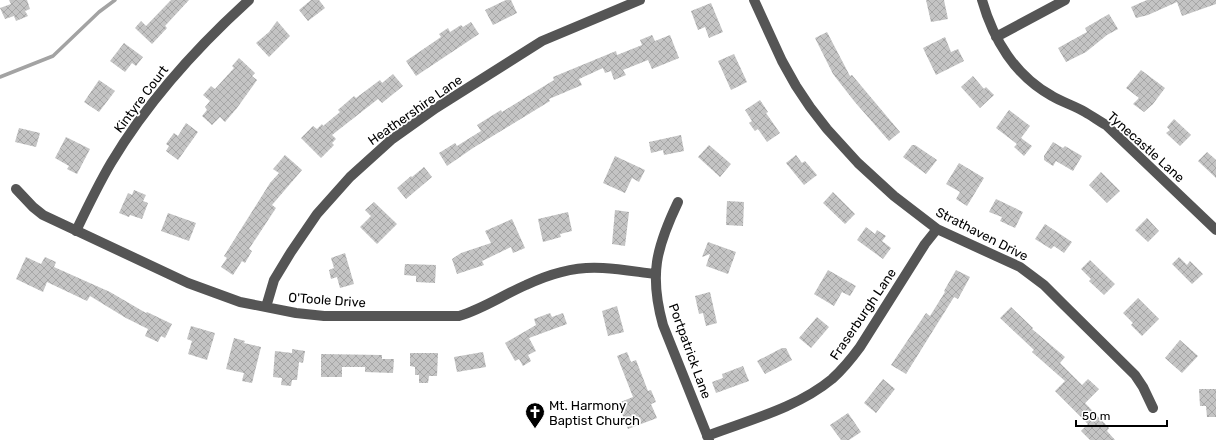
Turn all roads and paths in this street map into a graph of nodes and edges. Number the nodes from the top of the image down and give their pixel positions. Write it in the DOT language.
graph roads {
  1 [pos="249,0"];
  2 [pos="640,0"];
  3 [pos="754,0"];
  4 [pos="982,0"];
  5 [pos="1065,0"];
  6 [pos="996,37"];
  7 [pos="16,189"];
  8 [pos="678,202"];
  9 [pos="1214,224"];
  10 [pos="937,229"];
  11 [pos="76,231"];
  12 [pos="655,274"];
  13 [pos="266,307"];
  14 [pos="1153,408"];
  15 [pos="708,438"];
  1 -- 11 [label="street, Kintyre Court"];
  2 -- 13 [label="street, Heathershire Lane"];
  3 -- 10 [label="street, Strathaven Drive"];
  4 -- 6 [label="street, Tynecastle Lane"];
  5 -- 6 [label="street"];
  6 -- 9 [label="street, Tynecastle Lane"];
  7 -- 11 [label="street, O'Toole Drive"];
  8 -- 12 [label="street, Portpatrick Lane"];
  10 -- 14 [label="street, Strathaven Drive"];
  10 -- 15 [label="street, Fraserburgh Lane"];
  11 -- 13 [label="street, O'Toole Drive"];
  12 -- 13 [label="street, O'Toole Drive"];
  12 -- 15 [label="street, Portpatrick Lane"];
}
